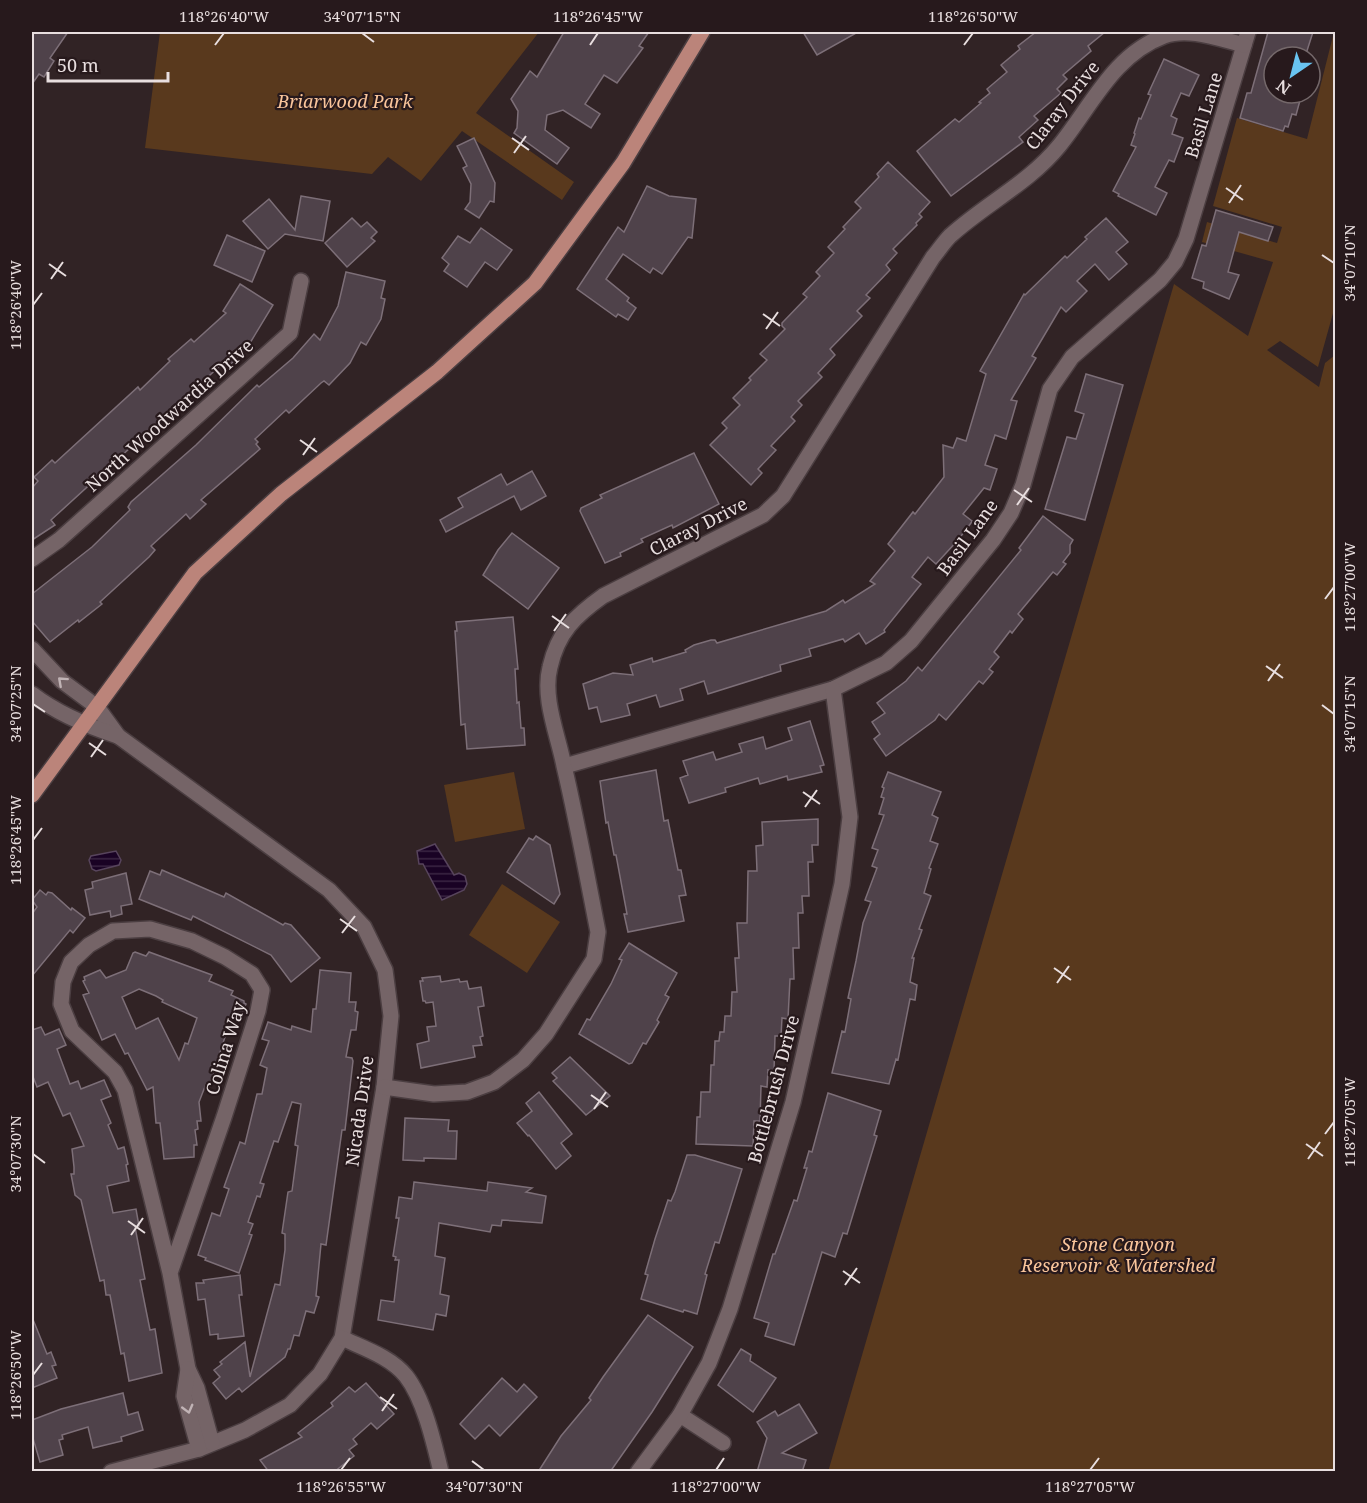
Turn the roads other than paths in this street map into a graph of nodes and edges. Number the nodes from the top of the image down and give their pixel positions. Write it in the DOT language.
graph roads {
  1 [pos="702,32"];
  2 [pos="1246,38"];
  3 [pos="302,281"];
  4 [pos="32,559"];
  5 [pos="32,649"];
  6 [pos="833,689"];
  7 [pos="32,694"];
  8 [pos="97,707"];
  9 [pos="83,725"];
  10 [pos="118,736"];
  11 [pos="565,766"];
  12 [pos="32,795"];
  13 [pos="384,1086"];
  14 [pos="170,1274"];
  15 [pos="342,1338"];
  16 [pos="680,1414"];
  17 [pos="723,1443"];
  18 [pos="206,1446"];
  19 [pos="111,1472"];
  20 [pos="441,1472"];
  21 [pos="638,1472"];
  1 -- 8 [label="main road"];
  2 -- 6 [label="street, Basil Lane"];
  2 -- 11 [label="street, Claray Drive"];
  3 -- 4 [label="street, North Woodwardia Drive"];
  8 -- 5 [label="street, Nicada Drive, one-way"];
  6 -- 11 [label="street, Basil Lane"];
  6 -- 16 [label="street, Bottlebrush Drive"];
  7 -- 9 [label="street, Nicada Drive"];
  8 -- 9 [label="main road"];
  8 -- 10 [label="street, Nicada Drive"];
  9 -- 10 [label="street, Nicada Drive"];
  9 -- 12 [label="main road"];
  10 -- 13 [label="street, Nicada Drive"];
  11 -- 13 [label="street, Claray Drive"];
  13 -- 15 [label="street, Nicada Drive"];
  14 -- 14 [label="street, Colina Way"];
  14 -- 18 [label="street, Colina Way"];
  15 -- 18 [label="street, Nicada Drive"];
  15 -- 20 [label="street"];
  16 -- 17 [label="street"];
  16 -- 21 [label="street, Bottlebrush Drive"];
  18 -- 19 [label="street, Nicada Drive"];
}
